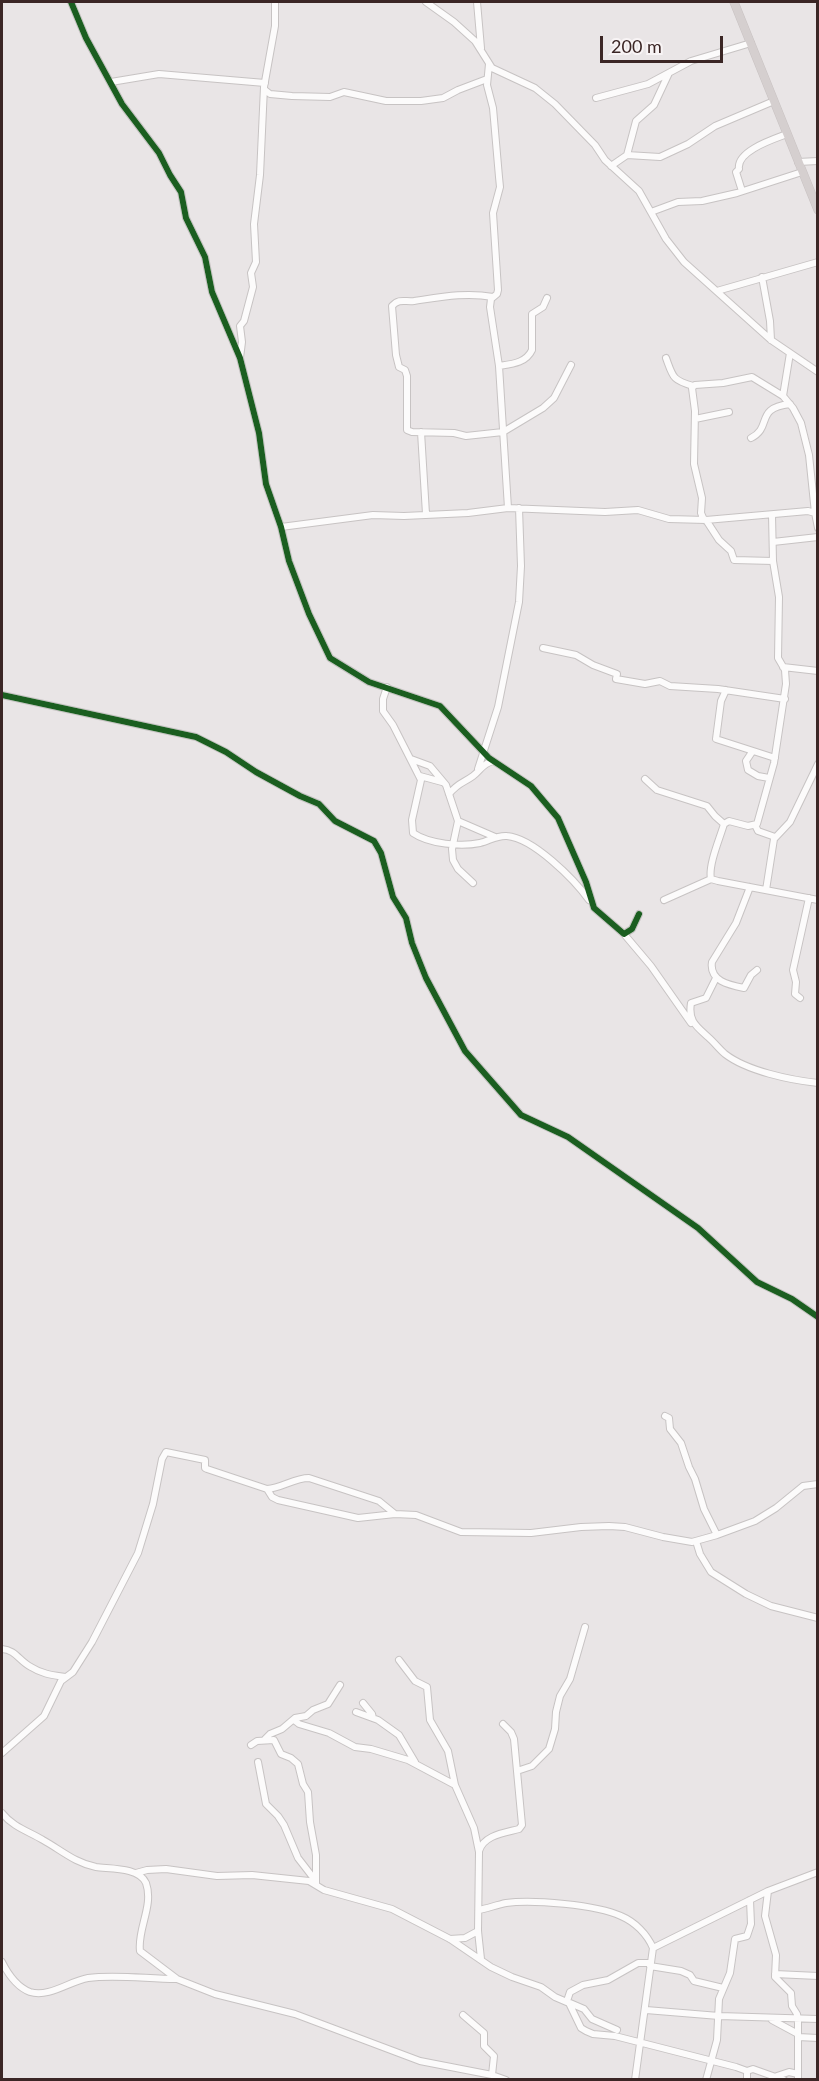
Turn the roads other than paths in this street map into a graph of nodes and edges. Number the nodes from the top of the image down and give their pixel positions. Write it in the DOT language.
graph roads {
  1 [pos="71,2"];
  2 [pos="275,2"];
  3 [pos="426,2"];
  4 [pos="477,2"];
  5 [pos="734,2"];
  6 [pos="751,43"];
  7 [pos="481,48"];
  8 [pos="489,64"];
  9 [pos="669,73"];
  10 [pos="487,80"];
  11 [pos="111,82"];
  12 [pos="265,87"];
  13 [pos="596,98"];
  14 [pos="774,101"];
  15 [pos="788,134"];
  16 [pos="627,155"];
  17 [pos="818,161"];
  18 [pos="798,162"];
  19 [pos="611,166"];
  20 [pos="802,172"];
  21 [pos="742,191"];
  22 [pos="818,210"];
  23 [pos="651,212"];
  24 [pos="818,262"];
  25 [pos="762,277"];
  26 [pos="717,291"];
  27 [pos="493,297"];
  28 [pos="547,298"];
  29 [pos="771,340"];
  30 [pos="790,353"];
  31 [pos="240,358"];
  32 [pos="666,358"];
  33 [pos="571,365"];
  34 [pos="499,366"];
  35 [pos="818,372"];
  36 [pos="693,386"];
  37 [pos="783,396"];
  38 [pos="790,404"];
  39 [pos="729,412"];
  40 [pos="695,419"];
  41 [pos="421,432"];
  42 [pos="503,432"];
  43 [pos="751,438"];
  44 [pos="508,508"];
  45 [pos="519,508"];
  46 [pos="815,513"];
  47 [pos="426,514"];
  48 [pos="772,515"];
  49 [pos="705,520"];
  50 [pos="720,520"];
  51 [pos="281,527"];
  52 [pos="818,528"];
  53 [pos="711,529"];
  54 [pos="818,537"];
  55 [pos="773,542"];
  56 [pos="773,561"];
  57 [pos="543,648"];
  58 [pos="783,667"];
  59 [pos="818,671"];
  60 [pos="387,687"];
  61 [pos="726,690"];
  62 [pos="2,695"];
  63 [pos="785,699"];
  64 [pos="483,751"];
  65 [pos="752,752"];
  66 [pos="775,758"];
  67 [pos="411,759"];
  68 [pos="493,761"];
  69 [pos="818,764"];
  70 [pos="478,769"];
  71 [pos="420,776"];
  72 [pos="769,778"];
  73 [pos="645,779"];
  74 [pos="444,783"];
  75 [pos="449,794"];
  76 [pos="458,821"];
  77 [pos="724,824"];
  78 [pos="755,825"];
  79 [pos="775,837"];
  80 [pos="495,838"];
  81 [pos="453,843"];
  82 [pos="711,879"];
  83 [pos="473,883"];
  84 [pos="750,887"];
  85 [pos="766,890"];
  86 [pos="809,898"];
  87 [pos="664,900"];
  88 [pos="818,900"];
  89 [pos="591,902"];
  90 [pos="639,914"];
  91 [pos="624,934"];
  92 [pos="758,970"];
  93 [pos="716,978"];
  94 [pos="800,998"];
  95 [pos="675,999"];
  96 [pos="692,1002"];
  97 [pos="692,1023"];
  98 [pos="818,1083"];
  99 [pos="818,1317"];
  100 [pos="665,1416"];
  101 [pos="818,1484"];
  102 [pos="267,1489"];
  103 [pos="395,1514"];
  104 [pos="717,1535"];
  105 [pos="696,1541"];
  106 [pos="818,1618"];
  107 [pos="585,1627"];
  108 [pos="2,1649"];
  109 [pos="399,1660"];
  110 [pos="48,1676"];
  111 [pos="65,1677"];
  112 [pos="340,1685"];
  113 [pos="57,1687"];
  114 [pos="363,1703"];
  115 [pos="356,1712"];
  116 [pos="373,1718"];
  117 [pos="294,1720"];
  118 [pos="503,1725"];
  119 [pos="265,1739"];
  120 [pos="251,1744"];
  121 [pos="2,1753"];
  122 [pos="258,1762"];
  123 [pos="417,1765"];
  124 [pos="518,1771"];
  125 [pos="454,1785"];
  126 [pos="2,1813"];
  127 [pos="478,1852"];
  128 [pos="818,1872"];
  129 [pos="136,1873"];
  130 [pos="316,1883"];
  131 [pos="768,1891"];
  132 [pos="750,1900"];
  133 [pos="479,1910"];
  134 [pos="478,1931"];
  135 [pos="450,1940"];
  136 [pos="653,1948"];
  137 [pos="481,1959"];
  138 [pos="2,1962"];
  139 [pos="650,1965"];
  140 [pos="775,1974"];
  141 [pos="818,1976"];
  142 [pos="177,1978"];
  143 [pos="723,1988"];
  144 [pos="568,2002"];
  145 [pos="646,2010"];
  146 [pos="463,2015"];
  147 [pos="720,2016"];
  148 [pos="770,2019"];
  149 [pos="798,2019"];
  150 [pos="818,2019"];
  151 [pos="617,2030"];
  152 [pos="798,2036"];
  153 [pos="818,2038"];
  154 [pos="640,2043"];
  155 [pos="713,2061"];
  156 [pos="747,2071"];
  157 [pos="492,2075"];
  158 [pos="798,2077"];
  159 [pos="780,2078"];
  160 [pos="506,2079"];
  161 [pos="635,2079"];
  162 [pos="706,2079"];
  163 [pos="747,2079"];
  1 -- 11 [label="street"];
  2 -- 12 [label="street"];
  3 -- 7 [label="street"];
  4 -- 7 [label="street"];
  5 -- 6 [label="main road"];
  6 -- 9 [label="street"];
  6 -- 14 [label="main road"];
  7 -- 8 [label="street"];
  8 -- 10 [label="street"];
  8 -- 19 [label="street"];
  9 -- 13 [label="street"];
  9 -- 16 [label="street"];
  10 -- 12 [label="street"];
  10 -- 27 [label="street"];
  11 -- 12 [label="street"];
  11 -- 31 [label="street"];
  12 -- 31 [label="street"];
  14 -- 15 [label="main road"];
  14 -- 16 [label="street"];
  15 -- 18 [label="main road"];
  15 -- 21 [label="street"];
  16 -- 19 [label="street"];
  17 -- 18 [label="street"];
  18 -- 20 [label="main road"];
  19 -- 23 [label="street"];
  20 -- 21 [label="street"];
  20 -- 22 [label="main road"];
  21 -- 23 [label="street"];
  23 -- 26 [label="street"];
  24 -- 25 [label="street"];
  25 -- 26 [label="street"];
  25 -- 29 [label="street"];
  26 -- 29 [label="street"];
  27 -- 34 [label="street"];
  27 -- 41 [label="street"];
  28 -- 34 [label="street"];
  29 -- 30 [label="street"];
  30 -- 35 [label="street"];
  30 -- 37 [label="street"];
  31 -- 51 [label="street"];
  32 -- 36 [label="street"];
  33 -- 42 [label="street"];
  34 -- 42 [label="street"];
  36 -- 37 [label="street"];
  36 -- 40 [label="street"];
  37 -- 38 [label="street"];
  38 -- 43 [label="street"];
  38 -- 46 [label="street"];
  39 -- 40 [label="street"];
  40 -- 49 [label="street"];
  41 -- 42 [label="street"];
  41 -- 47 [label="street"];
  42 -- 44 [label="street"];
  44 -- 45 [label="street"];
  44 -- 47 [label="street"];
  45 -- 49 [label="street"];
  45 -- 64 [label="street"];
  46 -- 48 [label="street"];
  46 -- 52 [label="street"];
  47 -- 51 [label="street"];
  48 -- 50 [label="street"];
  48 -- 55 [label="street"];
  49 -- 50 [label="street"];
  49 -- 53 [label="street"];
  50 -- 53 [label="street"];
  51 -- 60 [label="street"];
  53 -- 56 [label="street"];
  54 -- 55 [label="street"];
  55 -- 56 [label="street"];
  56 -- 58 [label="street"];
  57 -- 61 [label="street"];
  58 -- 59 [label="street"];
  58 -- 63 [label="street"];
  60 -- 64 [label="street"];
  60 -- 67 [label="street"];
  61 -- 63 [label="street"];
  61 -- 65 [label="street"];
  62 -- 99 [label="street"];
  63 -- 66 [label="street"];
  64 -- 68 [label="street"];
  64 -- 70 [label="street"];
  65 -- 66 [label="street"];
  65 -- 72 [label="street"];
  66 -- 72 [label="street"];
  67 -- 71 [label="street"];
  67 -- 74 [label="street"];
  68 -- 70 [label="street"];
  68 -- 89 [label="street"];
  69 -- 79 [label="street"];
  70 -- 75 [label="street"];
  71 -- 74 [label="street"];
  71 -- 81 [label="street"];
  72 -- 78 [label="street"];
  73 -- 77 [label="street"];
  74 -- 75 [label="street"];
  75 -- 76 [label="street"];
  76 -- 80 [label="street"];
  76 -- 81 [label="street"];
  77 -- 78 [label="street"];
  77 -- 82 [label="street"];
  78 -- 79 [label="street"];
  79 -- 85 [label="street"];
  80 -- 81 [label="street"];
  80 -- 89 [label="street"];
  81 -- 83 [label="street"];
  82 -- 84 [label="street"];
  82 -- 87 [label="street"];
  84 -- 85 [label="street"];
  84 -- 93 [label="street"];
  85 -- 86 [label="street"];
  86 -- 88 [label="street"];
  86 -- 94 [label="street"];
  89 -- 91 [label="street"];
  90 -- 91 [label="street"];
  91 -- 95 [label="street"];
  92 -- 93 [label="street"];
  93 -- 96 [label="street"];
  95 -- 96 [label="street"];
  95 -- 97 [label="street"];
  96 -- 97 [label="street"];
  97 -- 98 [label="street"];
  100 -- 104 [label="street"];
  101 -- 104 [label="street"];
  102 -- 103 [label="street"];
  102 -- 103 [label="street"];
  102 -- 111 [label="street"];
  103 -- 105 [label="street"];
  104 -- 105 [label="street"];
  105 -- 106 [label="street"];
  107 -- 124 [label="street"];
  108 -- 110 [label="street"];
  109 -- 125 [label="street"];
  110 -- 111 [label="street"];
  110 -- 113 [label="street"];
  111 -- 113 [label="street"];
  112 -- 117 [label="street"];
  113 -- 121 [label="street"];
  114 -- 116 [label="street"];
  115 -- 116 [label="street"];
  116 -- 123 [label="street"];
  117 -- 119 [label="street"];
  117 -- 123 [label="street"];
  118 -- 124 [label="street"];
  119 -- 120 [label="street"];
  119 -- 130 [label="street"];
  122 -- 130 [label="street"];
  123 -- 125 [label="street"];
  124 -- 127 [label="street"];
  125 -- 127 [label="street"];
  126 -- 129 [label="street"];
  127 -- 133 [label="street"];
  128 -- 131 [label="street"];
  129 -- 130 [label="street"];
  129 -- 142 [label="street"];
  130 -- 135 [label="street"];
  131 -- 132 [label="street"];
  131 -- 140 [label="street"];
  132 -- 136 [label="street"];
  132 -- 143 [label="street"];
  133 -- 134 [label="street"];
  133 -- 136 [label="street"];
  134 -- 135 [label="street"];
  134 -- 137 [label="street"];
  135 -- 137 [label="street"];
  136 -- 139 [label="street"];
  137 -- 144 [label="street"];
  138 -- 142 [label="street"];
  139 -- 143 [label="street"];
  139 -- 144 [label="street"];
  139 -- 145 [label="street"];
  140 -- 141 [label="street"];
  140 -- 149 [label="street"];
  142 -- 157 [label="street"];
  143 -- 147 [label="street"];
  144 -- 151 [label="street"];
  144 -- 154 [label="street"];
  145 -- 147 [label="street"];
  145 -- 154 [label="street"];
  146 -- 157 [label="street"];
  147 -- 148 [label="street"];
  147 -- 155 [label="street"];
  148 -- 149 [label="street"];
  148 -- 152 [label="street"];
  149 -- 150 [label="street"];
  149 -- 152 [label="street"];
  152 -- 153 [label="street"];
  152 -- 158 [label="street"];
  154 -- 155 [label="street"];
  154 -- 161 [label="street"];
  155 -- 156 [label="street"];
  155 -- 162 [label="street"];
  156 -- 159 [label="street"];
  156 -- 163 [label="street"];
  157 -- 160 [label="street"];
  158 -- 159 [label="street"];
}
